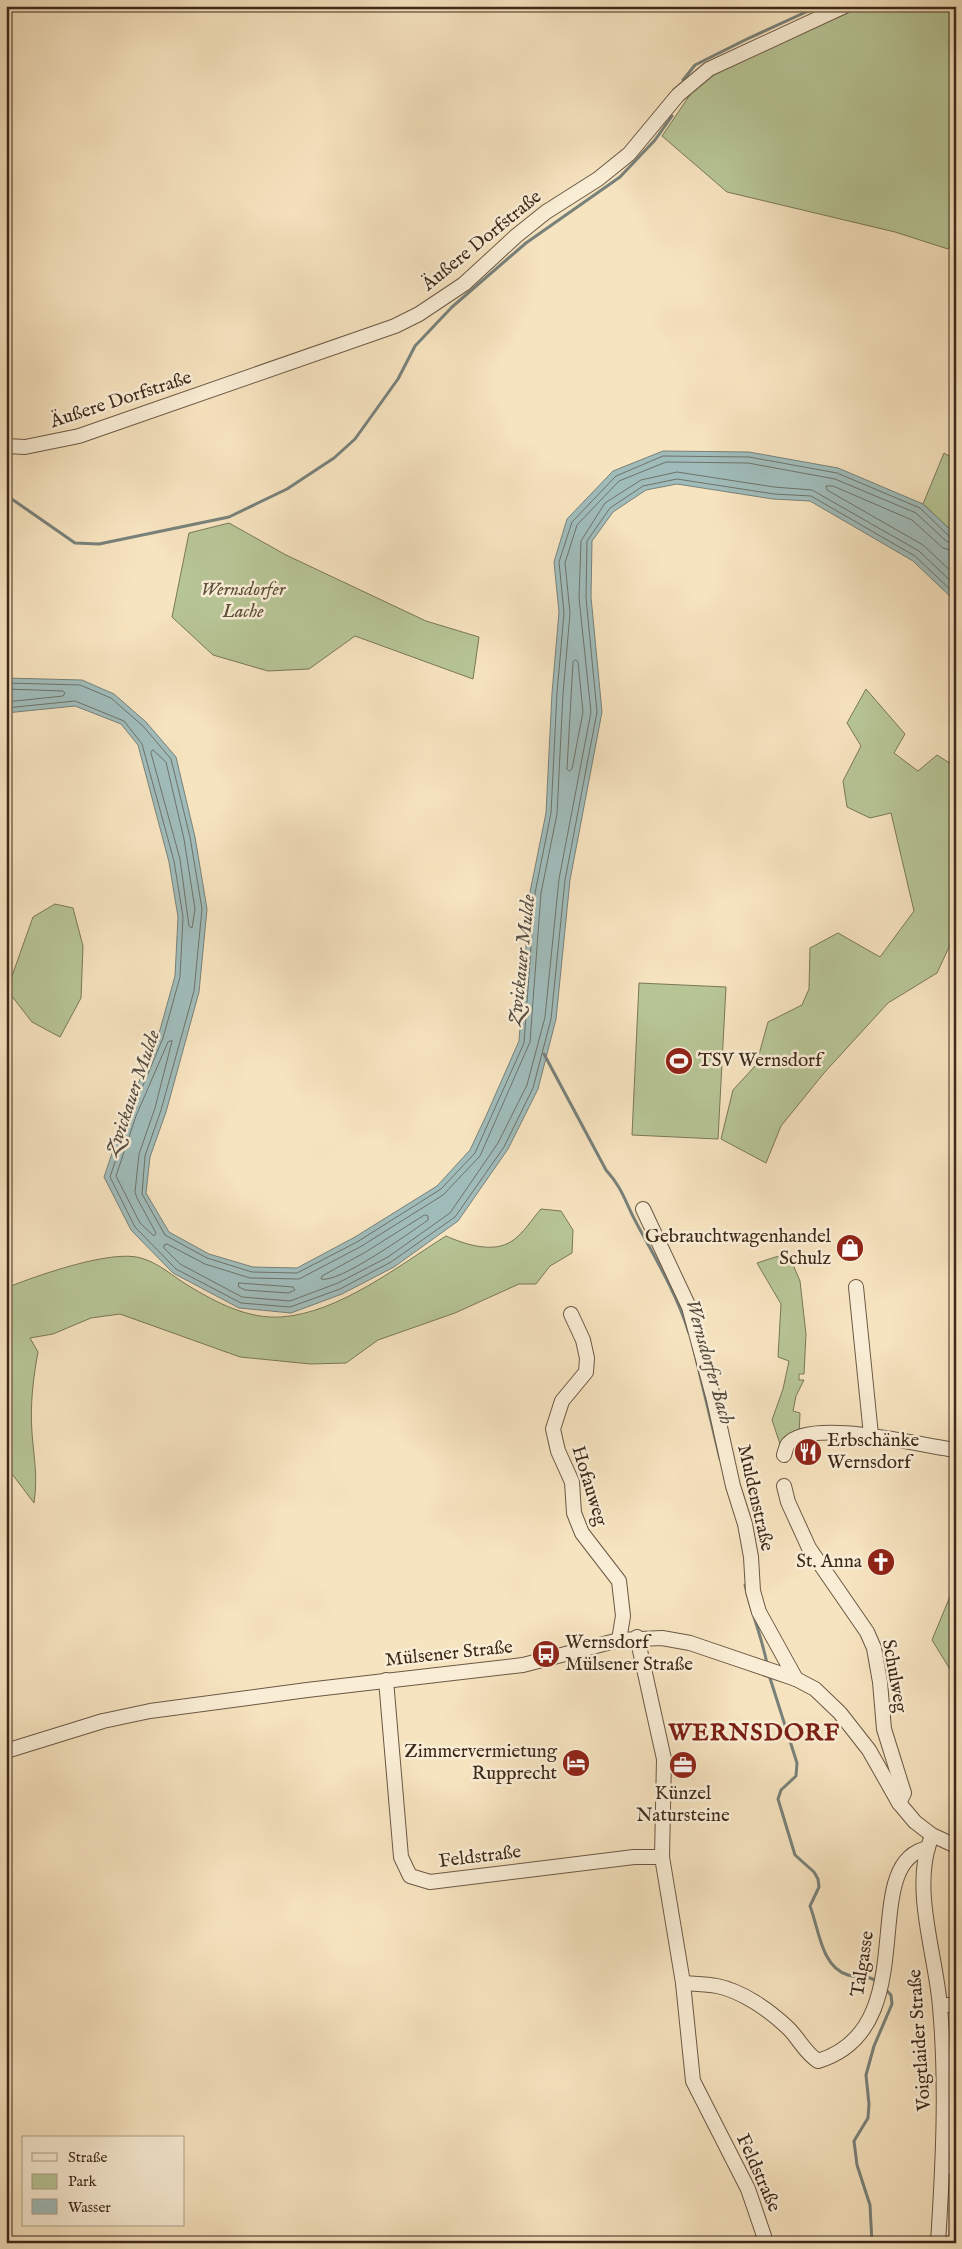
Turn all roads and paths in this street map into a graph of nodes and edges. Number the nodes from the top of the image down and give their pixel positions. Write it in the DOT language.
graph roads {
  1 [pos="845,6"];
  2 [pos="8,446"];
  3 [pos="644,1209"];
  4 [pos="856,1287"];
  5 [pos="571,1314"];
  6 [pos="871,1435"];
  7 [pos="956,1450"];
  8 [pos="784,1455"];
  9 [pos="784,1486"];
  10 [pos="637,1637"];
  11 [pos="619,1640"];
  12 [pos="796,1679"];
  13 [pos="386,1680"];
  14 [pos="6,1751"];
  15 [pos="899,1803"];
  16 [pos="930,1842"];
  17 [pos="956,1846"];
  18 [pos="662,1857"];
  19 [pos="682,1983"];
  20 [pos="940,2005"];
  21 [pos="956,2005"];
  22 [pos="949,2167"];
  23 [pos="764,2243"];
  24 [pos="938,2243"];
  1 -- 2 [label="street, Äußere Dorfstraße"];
  3 -- 12 [label="street, Muldenstraße"];
  4 -- 6 [label="street"];
  5 -- 11 [label="street, Hofauweg"];
  6 -- 7 [label="street"];
  6 -- 8 [label="street"];
  9 -- 15 [label="street, Schulweg"];
  10 -- 11 [label="street, Mülsener Straße"];
  10 -- 12 [label="street, Mülsener Straße"];
  10 -- 18 [label="street, Feldstraße"];
  11 -- 13 [label="street, Mülsener Straße"];
  12 -- 15 [label="street, Mülsener Straße"];
  13 -- 14 [label="street, Mülsener Straße"];
  13 -- 18 [label="street, Feldstraße"];
  15 -- 16 [label="street, Mülsener Straße"];
  16 -- 17 [label="street, Mülsener Straße"];
  16 -- 19 [label="street, Talgasse"];
  16 -- 20 [label="street, Voigtlaider Straße"];
  18 -- 19 [label="street, Feldstraße"];
  19 -- 23 [label="street, Feldstraße"];
  20 -- 21 [label="street"];
  20 -- 22 [label="street, Voigtlaider Straße"];
  22 -- 24 [label="street, Voigtlaider Straße"];
}
